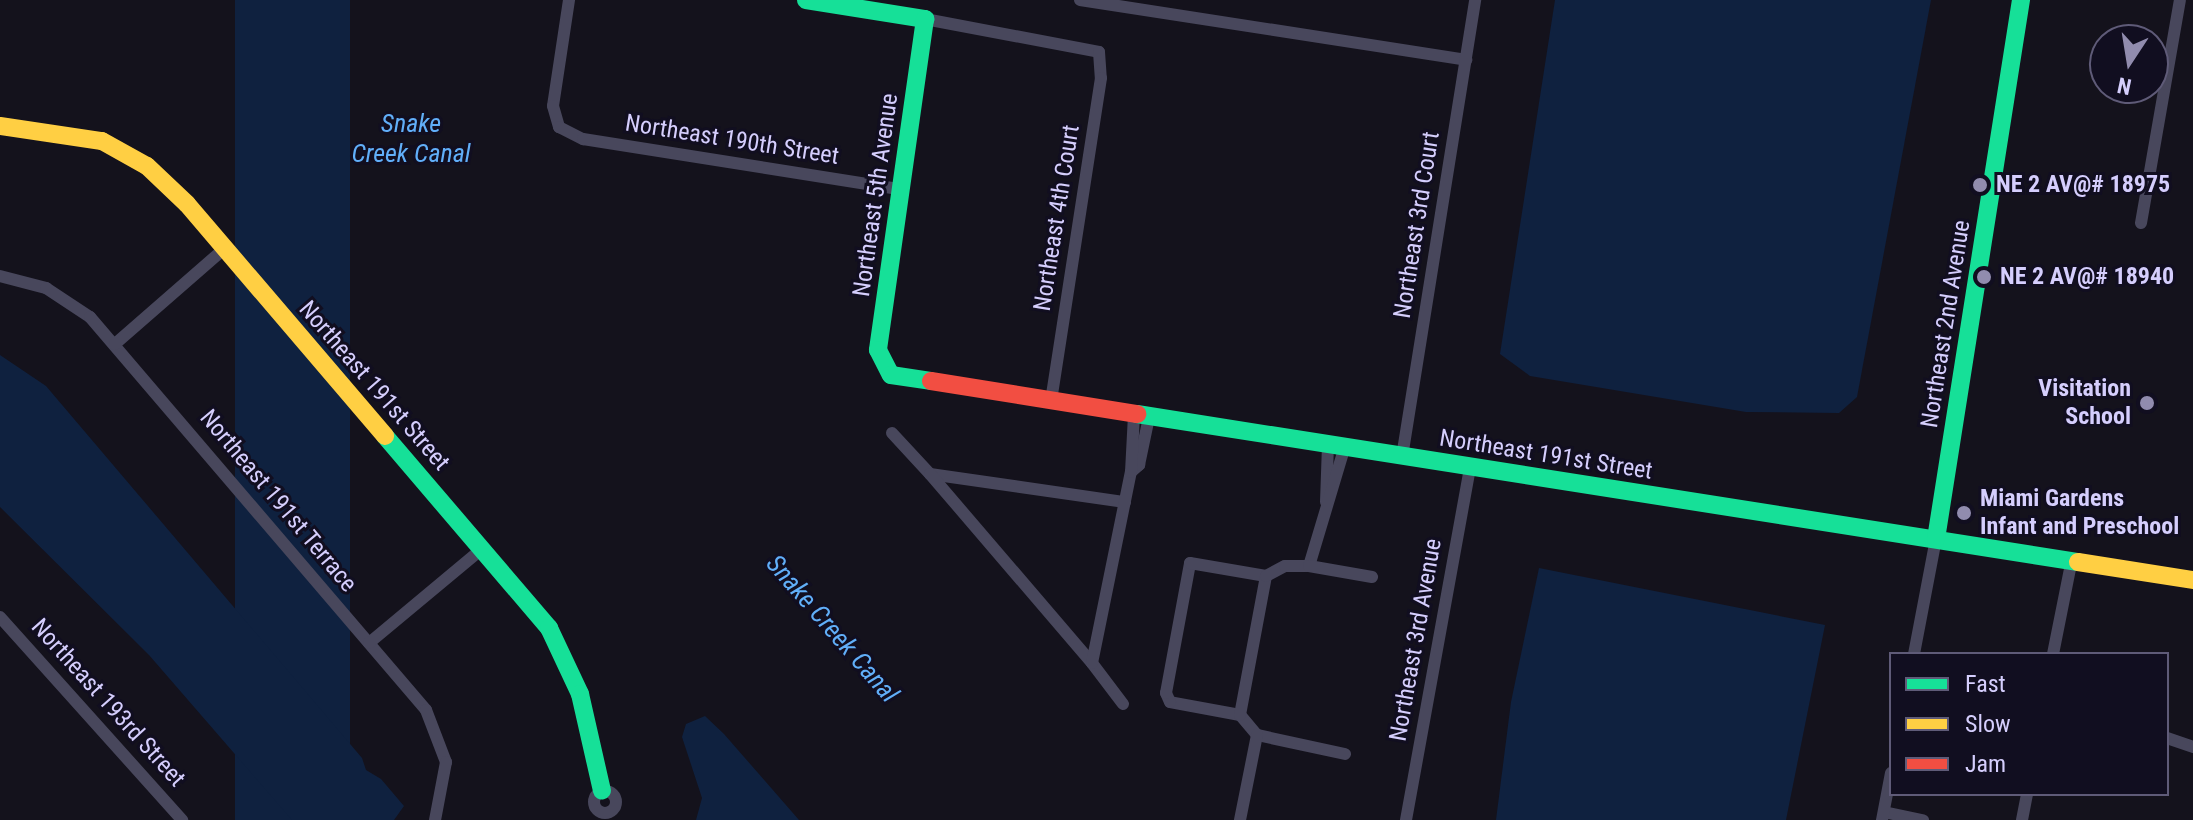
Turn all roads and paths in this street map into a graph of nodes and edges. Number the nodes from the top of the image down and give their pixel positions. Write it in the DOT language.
graph roads {
  1 [pos="569,0"];
  2 [pos="806,0"];
  3 [pos="1080,0"];
  4 [pos="1475,0"];
  5 [pos="2021,0"];
  6 [pos="2180,0"];
  7 [pos="925,19"];
  8 [pos="1466,60"];
  9 [pos="0,126"];
  10 [pos="900,189"];
  11 [pos="2141,223"];
  12 [pos="224,249"];
  13 [pos="0,276"];
  14 [pos="115,344"];
  15 [pos="891,375"];
  16 [pos="1051,401"];
  17 [pos="1142,416"];
  18 [pos="892,433"];
  19 [pos="1336,447"];
  20 [pos="1402,457"];
  21 [pos="1470,468"];
  22 [pos="930,474"];
  23 [pos="1125,502"];
  24 [pos="1936,539"];
  25 [pos="482,549"];
  26 [pos="2072,559"];
  27 [pos="1309,566"];
  28 [pos="1266,576"];
  29 [pos="1372,577"];
  30 [pos="2193,580"];
  31 [pos="0,617"];
  32 [pos="369,643"];
  33 [pos="1914,652"];
  34 [pos="2053,652"];
  35 [pos="1092,663"];
  36 [pos="1123,704"];
  37 [pos="1240,715"];
  38 [pos="1257,735"];
  39 [pos="2169,739"];
  40 [pos="2193,747"];
  41 [pos="1345,754"];
  42 [pos="1889,784"];
  43 [pos="602,791"];
  44 [pos="2027,796"];
  45 [pos="437,816"];
  46 [pos="1883,816"];
  47 [pos="182,820"];
  48 [pos="1240,820"];
  49 [pos="1406,820"];
  50 [pos="1923,820"];
  51 [pos="2022,820"];
  1 -- 10 [label="street, Northeast 190th Street"];
  2 -- 7 [label="street"];
  3 -- 8 [label="street"];
  4 -- 8 [label="street, Northeast 3rd Court"];
  5 -- 24 [label="street, Northeast 2nd Avenue"];
  6 -- 11 [label="street"];
  7 -- 10 [label="street, Northeast 5th Avenue"];
  7 -- 16 [label="street, Northeast 4th Court"];
  8 -- 20 [label="street, Northeast 3rd Court"];
  9 -- 12 [label="street, Northeast 191st Street"];
  10 -- 15 [label="street, Northeast 5th Avenue"];
  12 -- 14 [label="street"];
  12 -- 25 [label="street, Northeast 191st Street"];
  13 -- 14 [label="street, Northeast 191st Terrace"];
  14 -- 32 [label="street, Northeast 191st Terrace"];
  15 -- 16 [label="street, Northeast 191st Street"];
  16 -- 17 [label="street, Northeast 191st Street"];
  17 -- 19 [label="street, Northeast 191st Street"];
  17 -- 23 [label="street"];
  18 -- 22 [label="street"];
  19 -- 20 [label="street, Northeast 191st Street"];
  19 -- 27 [label="street"];
  20 -- 21 [label="street, Northeast 191st Street"];
  21 -- 24 [label="street, Northeast 191st Street"];
  21 -- 49 [label="street, Northeast 3rd Avenue"];
  22 -- 23 [label="street"];
  22 -- 35 [label="street"];
  23 -- 35 [label="street"];
  24 -- 26 [label="street, Northeast 191st Street"];
  24 -- 33 [label="street, Northeast 2nd Avenue"];
  25 -- 32 [label="street"];
  25 -- 43 [label="street, Northeast 191st Street"];
  26 -- 30 [label="street, Northeast 191st Street"];
  26 -- 34 [label="street"];
  27 -- 28 [label="street"];
  27 -- 29 [label="street"];
  28 -- 37 [label="street"];
  28 -- 37 [label="street"];
  31 -- 47 [label="street, Northeast 193rd Street"];
  32 -- 45 [label="street, Northeast 191st Terrace"];
  35 -- 36 [label="street"];
  37 -- 38 [label="street"];
  38 -- 41 [label="street"];
  38 -- 48 [label="street"];
  39 -- 40 [label="street"];
  42 -- 46 [label="street"];
  44 -- 51 [label="street"];
  46 -- 50 [label="street"];
}
